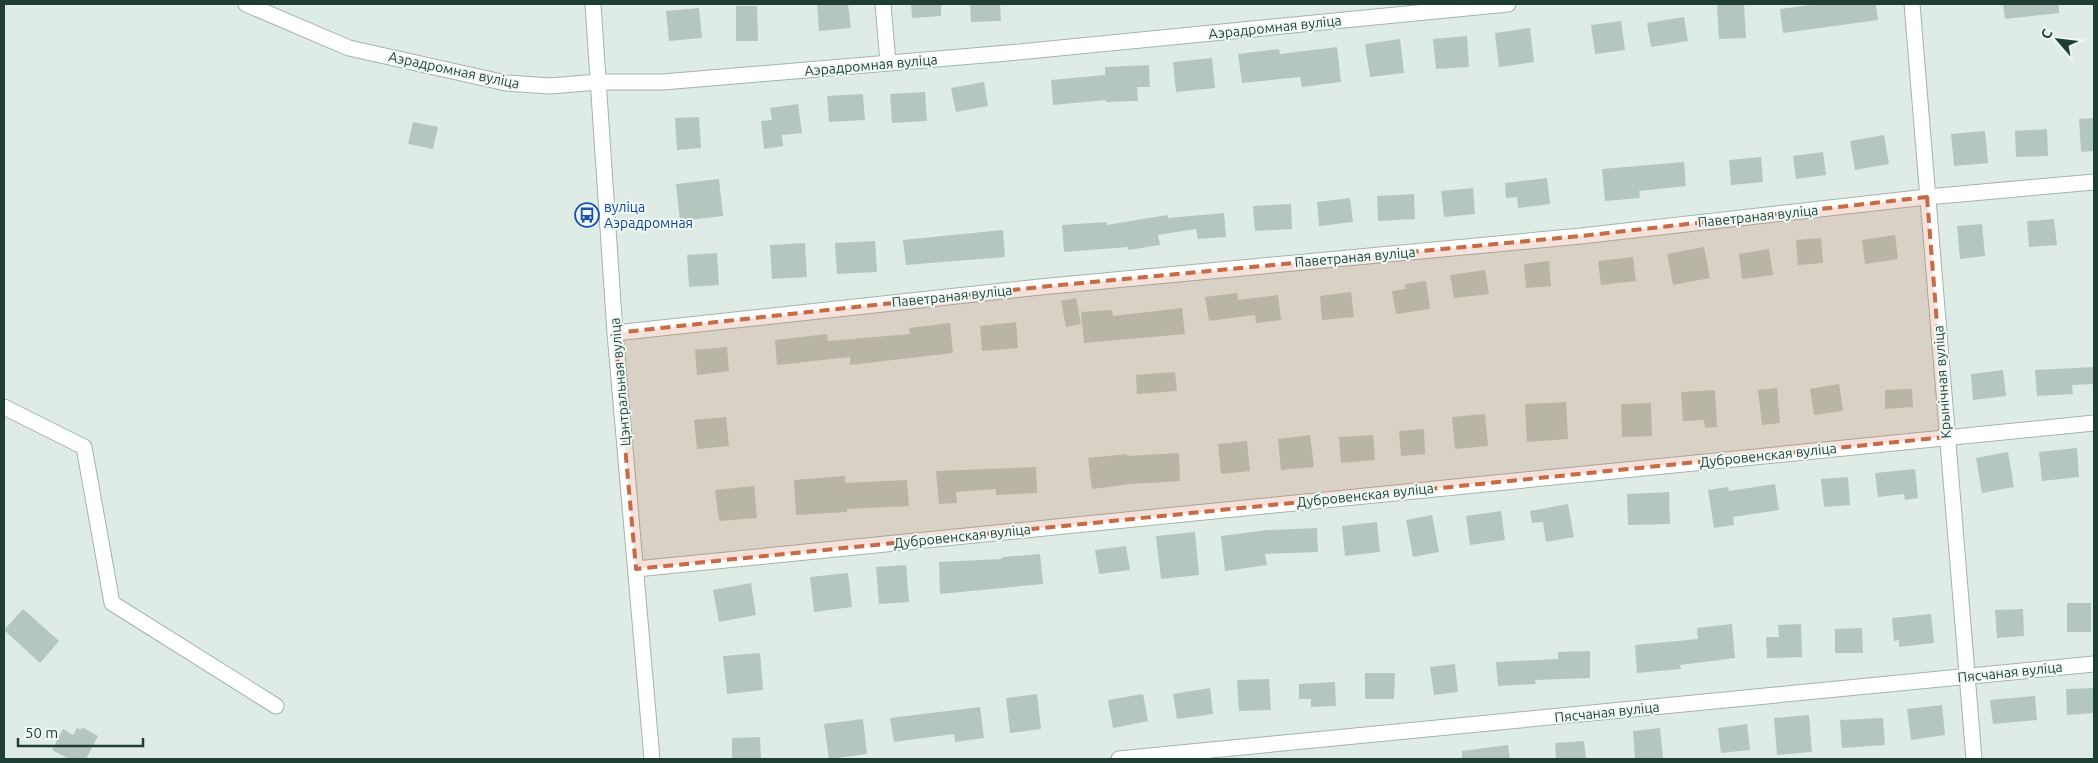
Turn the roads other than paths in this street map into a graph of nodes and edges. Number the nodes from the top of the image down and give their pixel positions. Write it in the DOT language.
graph roads {
  1 [pos="246,4"];
  2 [pos="593,4"];
  3 [pos="883,4"];
  4 [pos="1508,4"];
  5 [pos="1912,4"];
  6 [pos="888,63"];
  7 [pos="598,82"];
  8 [pos="2094,182"];
  9 [pos="1927,197"];
  10 [pos="615,333"];
  11 [pos="4,406"];
  12 [pos="2094,423"];
  13 [pos="1946,437"];
  14 [pos="636,569"];
  15 [pos="2094,664"];
  16 [pos="1966,677"];
  17 [pos="276,706"];
  18 [pos="652,759"];
  19 [pos="1119,759"];
  20 [pos="1974,759"];
  1 -- 7 [label="street, Аэрадромная вуліца"];
  2 -- 7 [label="street, Цэнтральная вуліца"];
  3 -- 6 [label="street"];
  4 -- 6 [label="street, Аэрадромная вуліца"];
  5 -- 9 [label="street, Крынічная вуліца"];
  6 -- 7 [label="street, Аэрадромная вуліца"];
  7 -- 10 [label="street, Цэнтральная вуліца"];
  8 -- 9 [label="street, Паветраная вуліца"];
  9 -- 10 [label="street, Паветраная вуліца"];
  9 -- 13 [label="street, Крынічная вуліца"];
  10 -- 14 [label="street, Цэнтральная вуліца"];
  11 -- 17 [label="street"];
  12 -- 13 [label="street, Дубровенская вуліца"];
  13 -- 14 [label="street, Дубровенская вуліца"];
  13 -- 16 [label="street, Крынічная вуліца"];
  14 -- 18 [label="street, Цэнтральная вуліца"];
  15 -- 16 [label="street, Пясчаная вуліца"];
  16 -- 19 [label="street, Пясчаная вуліца"];
  16 -- 20 [label="street, Крынічная вуліца"];
}
